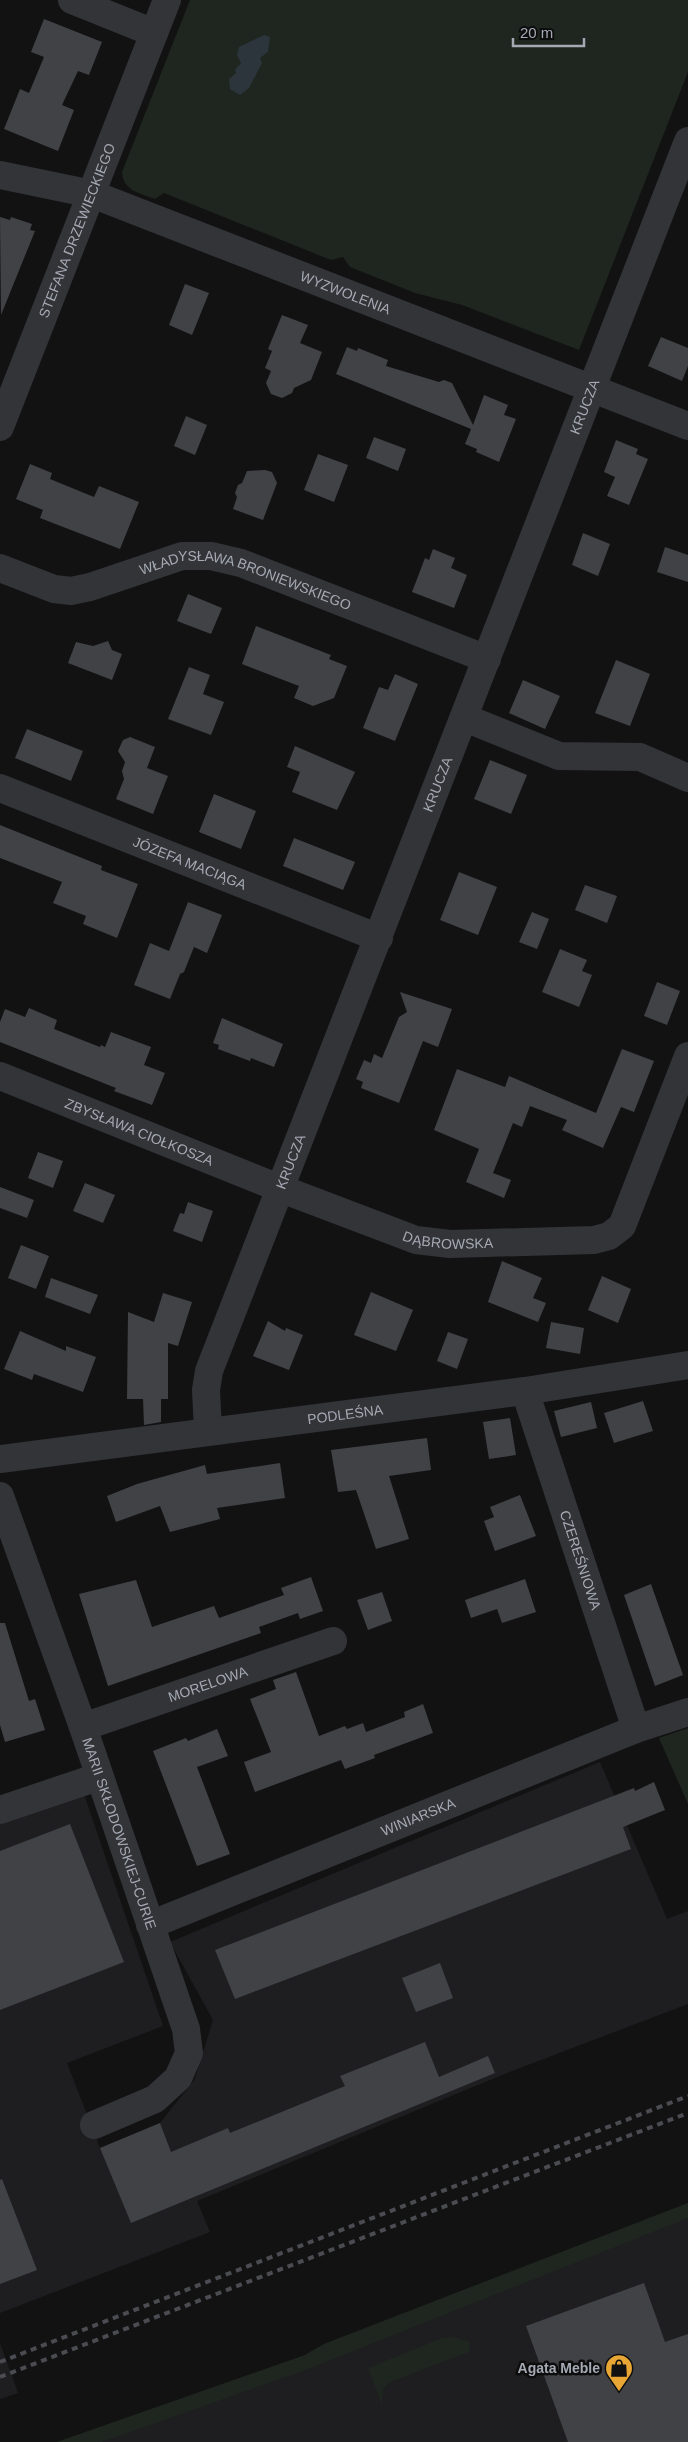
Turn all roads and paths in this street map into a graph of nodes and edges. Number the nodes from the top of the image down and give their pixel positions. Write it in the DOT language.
graph roads {
  1 [pos="72,0"];
  2 [pos="167,0"];
  3 [pos="154,33"];
  4 [pos="688,141"];
  5 [pos="0,175"];
  6 [pos="92,194"];
  7 [pos="591,387"];
  8 [pos="688,426"];
  9 [pos="0,427"];
  10 [pos="0,568"];
  11 [pos="487,659"];
  12 [pos="465,718"];
  13 [pos="688,778"];
  14 [pos="0,788"];
  15 [pos="379,938"];
  16 [pos="688,1058"];
  17 [pos="0,1076"];
  18 [pos="279,1188"];
  19 [pos="688,1365"];
  20 [pos="525,1391"];
  21 [pos="208,1431"];
  22 [pos="0,1459"];
  23 [pos="0,1496"];
  24 [pos="333,1641"];
  25 [pos="688,1712"];
  26 [pos="83,1727"];
  27 [pos="636,1729"];
  28 [pos="98,1776"];
  29 [pos="0,1810"];
  30 [pos="150,1925"];
  31 [pos="94,2125"];
  1 -- 3 [label="street"];
  2 -- 3 [label="street, STEFANA DRZEWIECKIEGO"];
  3 -- 6 [label="street, STEFANA DRZEWIECKIEGO"];
  4 -- 7 [label="street, KRUCZA"];
  5 -- 6 [label="street, WYZWOLENIA"];
  6 -- 7 [label="street, WYZWOLENIA"];
  6 -- 9 [label="street, STEFANA DRZEWIECKIEGO"];
  7 -- 8 [label="street, WYZWOLENIA"];
  7 -- 11 [label="street, KRUCZA"];
  10 -- 11 [label="street, WŁADYSŁAWA BRONIEWSKIEGO"];
  11 -- 12 [label="street, KRUCZA"];
  12 -- 13 [label="street"];
  12 -- 15 [label="street, KRUCZA"];
  14 -- 15 [label="street, JÓZEFA MACIĄGA"];
  15 -- 18 [label="street, KRUCZA"];
  16 -- 18 [label="street, DĄBROWSKA"];
  17 -- 18 [label="street, ZBYSŁAWA CIOŁKOSZA"];
  18 -- 21 [label="street, KRUCZA"];
  19 -- 20 [label="street, PODLEŚNA"];
  20 -- 21 [label="street, PODLEŚNA"];
  20 -- 27 [label="street, CZEREŚNIOWA"];
  21 -- 22 [label="street, PODLEŚNA"];
  23 -- 26 [label="street, MARII SKŁODOWSKIEJ-CURIE"];
  24 -- 26 [label="street, MORELOWA"];
  25 -- 27 [label="street, WINIARSKA"];
  26 -- 28 [label="street, MARII SKŁODOWSKIEJ-CURIE"];
  27 -- 30 [label="street, WINIARSKA"];
  28 -- 29 [label="street"];
  28 -- 30 [label="street, MARII SKŁODOWSKIEJ-CURIE"];
  30 -- 31 [label="street, MARII SKŁODOWSKIEJ-CURIE"];
}
